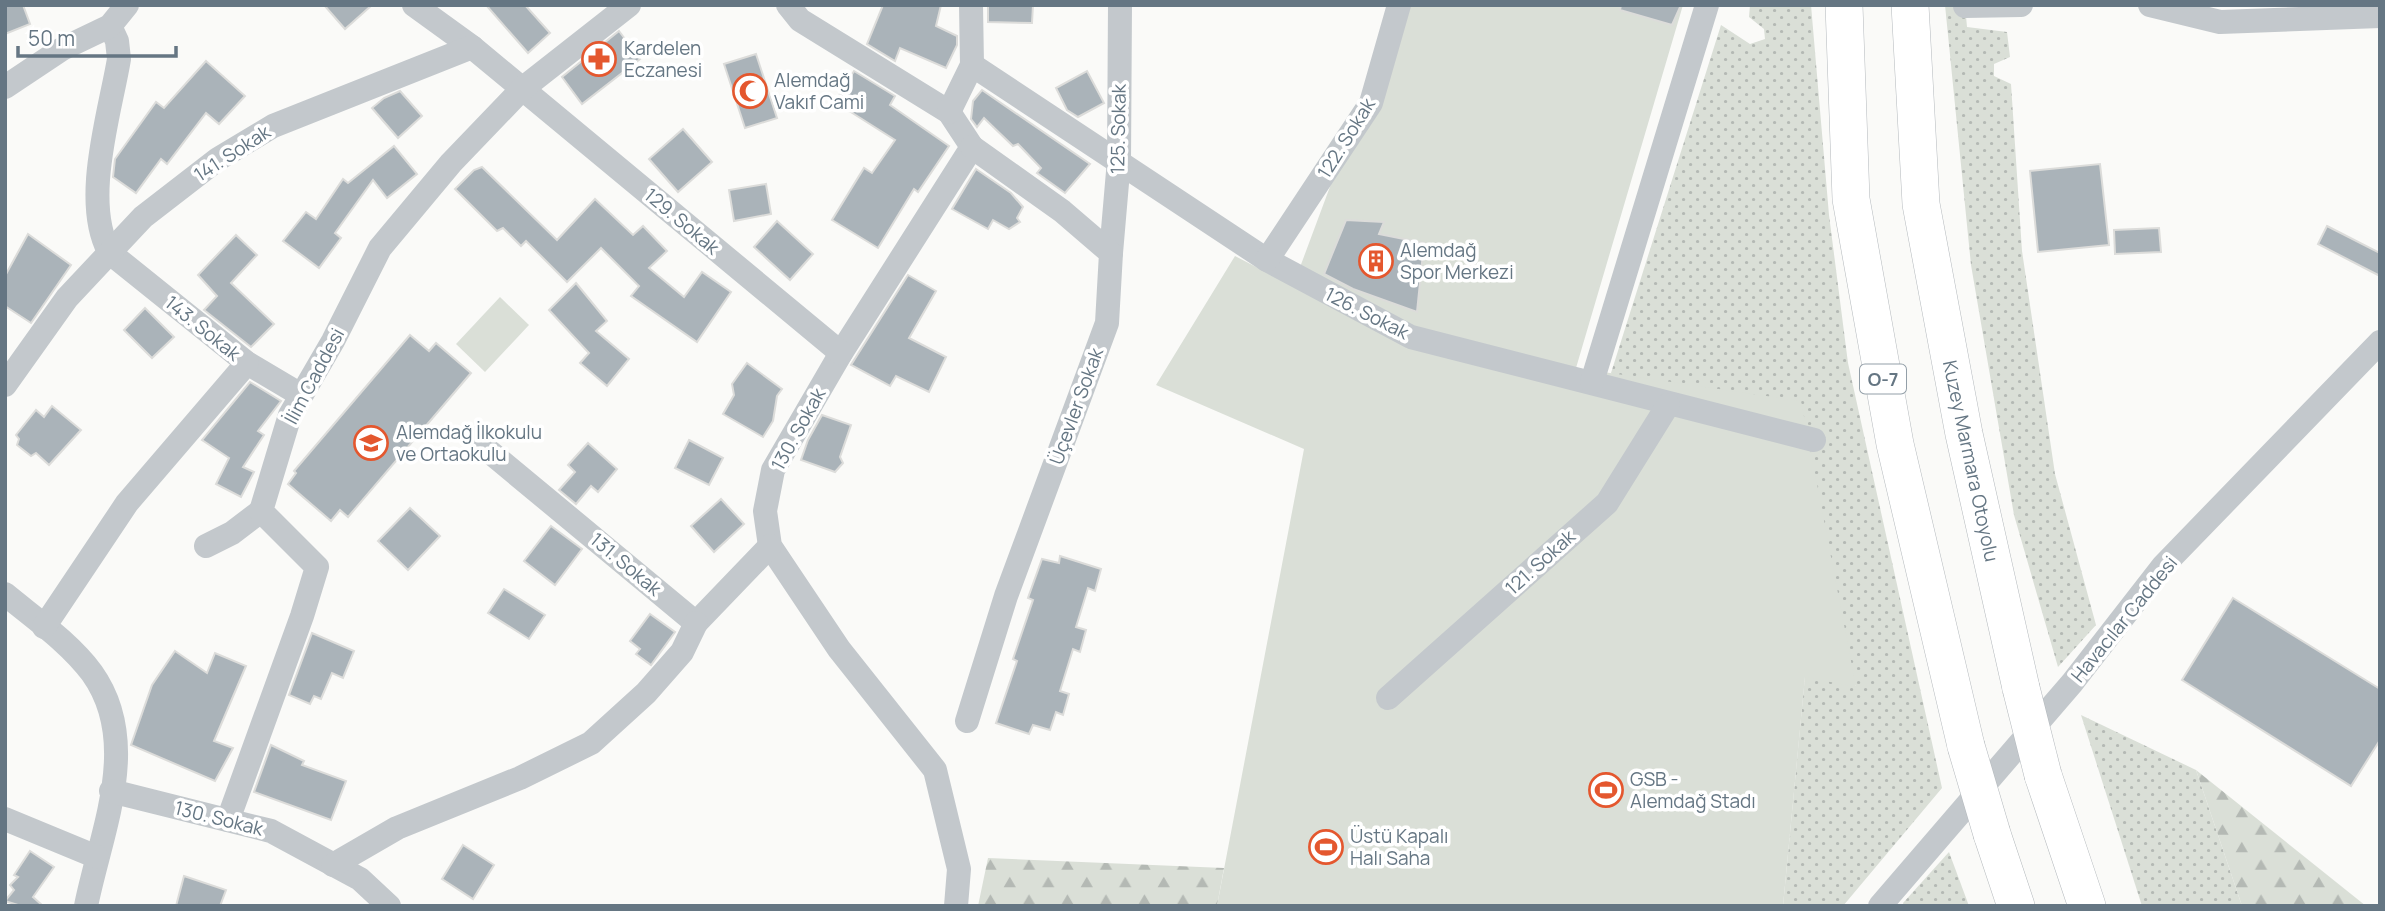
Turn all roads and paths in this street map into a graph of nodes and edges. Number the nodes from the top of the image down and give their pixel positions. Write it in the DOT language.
graph roads {
  1 [pos="127,5"];
  2 [pos="629,5"];
  3 [pos="788,5"];
  4 [pos="971,5"];
  5 [pos="1120,5"];
  6 [pos="1399,5"];
  7 [pos="1707,5"];
  8 [pos="1844,5"];
  9 [pos="1910,5"];
  10 [pos="2021,5"];
  11 [pos="2150,5"];
  12 [pos="418,6"];
  13 [pos="1965,6"];
  14 [pos="2380,16"];
  15 [pos="110,26"];
  16 [pos="472,47"];
  17 [pos="972,65"];
  18 [pos="5,87"];
  19 [pos="522,89"];
  20 [pos="949,112"];
  21 [pos="972,147"];
  22 [pos="1119,160"];
  23 [pos="110,253"];
  24 [pos="1111,253"];
  25 [pos="1267,260"];
  26 [pos="2380,342"];
  27 [pos="841,353"];
  28 [pos="247,363"];
  29 [pos="1592,382"];
  30 [pos="5,385"];
  31 [pos="301,395"];
  32 [pos="1668,405"];
  33 [pos="473,438"];
  34 [pos="1814,440"];
  35 [pos="261,511"];
  36 [pos="206,546"];
  37 [pos="770,546"];
  38 [pos="5,594"];
  39 [pos="696,623"];
  40 [pos="44,627"];
  41 [pos="1388,698"];
  42 [pos="967,721"];
  43 [pos="111,791"];
  44 [pos="5,819"];
  45 [pos="228,820"];
  46 [pos="97,857"];
  47 [pos="333,865"];
  48 [pos="86,906"];
  49 [pos="389,906"];
  50 [pos="956,906"];
  51 [pos="1880,906"];
  52 [pos="2016,906"];
  53 [pos="2087,906"];
  1 -- 15 [label="street"];
  2 -- 19 [label="street, İlim Caddesi"];
  3 -- 20 [label="street"];
  4 -- 17 [label="street"];
  5 -- 22 [label="street, 125. Sokak"];
  6 -- 25 [label="street, 122. Sokak"];
  7 -- 29 [label="street"];
  8 -- 52 [label="highway, O-7, bridge"];
  9 -- 53 [label="highway, Kuzey Marmara Otoyolu, bridge"];
  10 -- 13 [label="street"];
  11 -- 14 [label="street"];
  12 -- 16 [label="street"];
  15 -- 18 [label="street"];
  15 -- 23 [label="street"];
  16 -- 19 [label="street"];
  16 -- 23 [label="street, 141. Sokak"];
  17 -- 20 [label="street"];
  17 -- 22 [label="street, 126. Sokak"];
  19 -- 27 [label="street, 129. Sokak"];
  19 -- 31 [label="street, İlim Caddesi"];
  20 -- 21 [label="street"];
  21 -- 24 [label="street"];
  21 -- 27 [label="street, 130. Sokak"];
  22 -- 24 [label="street, 125. Sokak"];
  22 -- 25 [label="street, 126. Sokak"];
  23 -- 28 [label="street, 143. Sokak"];
  23 -- 30 [label="street, 141. Sokak"];
  24 -- 42 [label="street, Üçevler Sokak"];
  25 -- 29 [label="street, 126. Sokak"];
  26 -- 51 [label="street, Havacılar Caddesi"];
  27 -- 37 [label="street, 130. Sokak"];
  28 -- 31 [label="street, 143. Sokak"];
  28 -- 40 [label="street"];
  29 -- 32 [label="street, 126. Sokak"];
  31 -- 35 [label="street, İlim Caddesi"];
  32 -- 34 [label="street, 126. Sokak"];
  32 -- 41 [label="street, 121. Sokak"];
  33 -- 39 [label="street, 131. Sokak"];
  35 -- 36 [label="street"];
  35 -- 45 [label="street"];
  37 -- 39 [label="street"];
  37 -- 50 [label="street, 130. Sokak"];
  38 -- 40 [label="street"];
  39 -- 47 [label="street"];
  40 -- 43 [label="street"];
  43 -- 45 [label="street, 130. Sokak"];
  43 -- 46 [label="street"];
  44 -- 46 [label="street"];
  45 -- 47 [label="street, 130. Sokak"];
  46 -- 48 [label="street"];
  47 -- 49 [label="street, 130. Sokak"];
}
